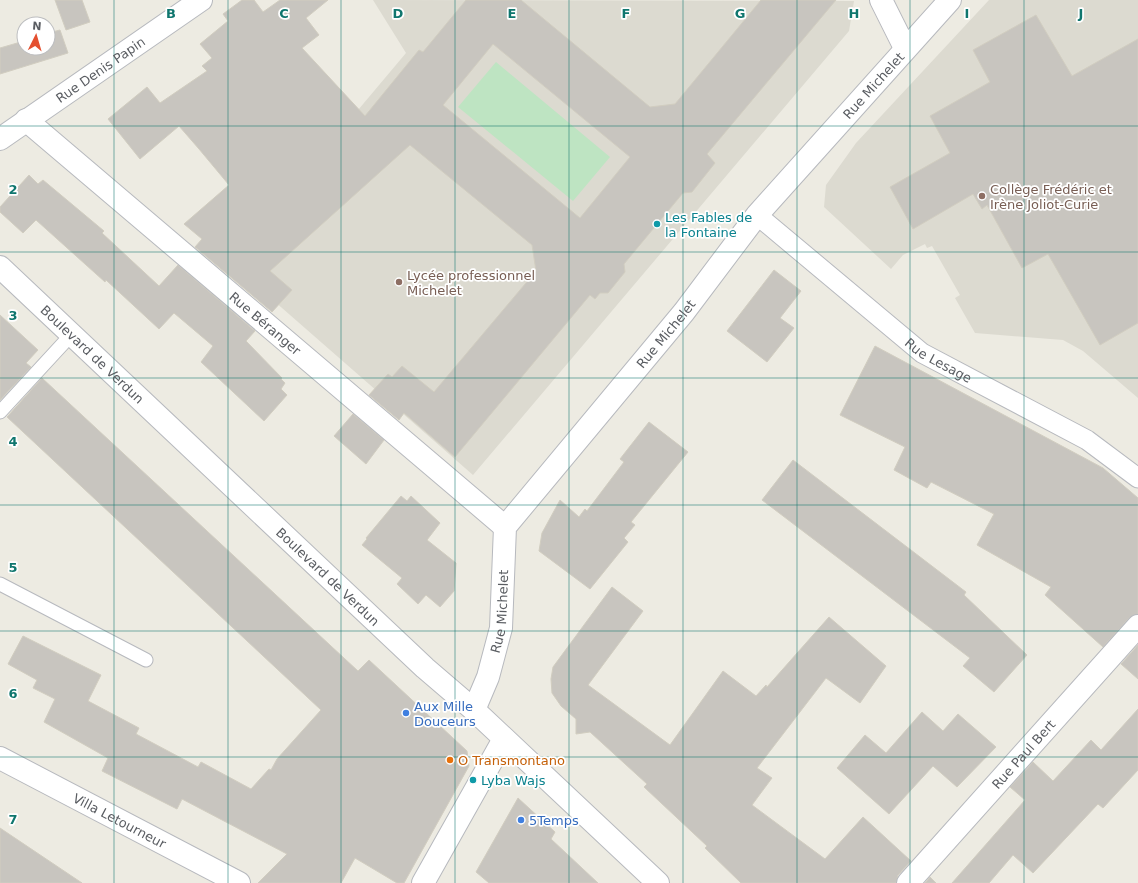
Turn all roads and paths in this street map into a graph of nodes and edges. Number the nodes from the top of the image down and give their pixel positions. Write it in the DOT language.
graph roads {
  1 [pos="201,0"];
  2 [pos="881,0"];
  3 [pos="950,0"];
  4 [pos="905,48"];
  5 [pos="26,120"];
  6 [pos="0,139"];
  7 [pos="757,215"];
  8 [pos="0,267"];
  9 [pos="71,335"];
  10 [pos="0,412"];
  11 [pos="1138,478"];
  12 [pos="505,527"];
  13 [pos="0,584"];
  14 [pos="1138,626"];
  15 [pos="146,660"];
  16 [pos="474,710"];
  17 [pos="504,739"];
  18 [pos="0,758"];
  19 [pos="239,883"];
  20 [pos="423,883"];
  21 [pos="658,883"];
  22 [pos="908,883"];
  1 -- 5 [label="street, Rue Denis Papin"];
  2 -- 4 [label="street"];
  3 -- 4 [label="street, Rue Michelet"];
  4 -- 7 [label="street, Rue Michelet"];
  5 -- 6 [label="street, Rue Denis Papin"];
  5 -- 12 [label="street, Rue Béranger"];
  7 -- 11 [label="street, Rue Lesage"];
  7 -- 12 [label="street, Rue Michelet"];
  8 -- 9 [label="street, Boulevard de Verdun"];
  9 -- 10 [label="lane"];
  9 -- 16 [label="street, Boulevard de Verdun"];
  12 -- 16 [label="street, Rue Michelet"];
  13 -- 15 [label="lane"];
  14 -- 22 [label="street, Rue Paul Bert"];
  16 -- 17 [label="street, Boulevard de Verdun"];
  17 -- 20 [label="street"];
  17 -- 21 [label="street, Boulevard de Verdun"];
  18 -- 19 [label="street, Villa Letourneur"];
}
